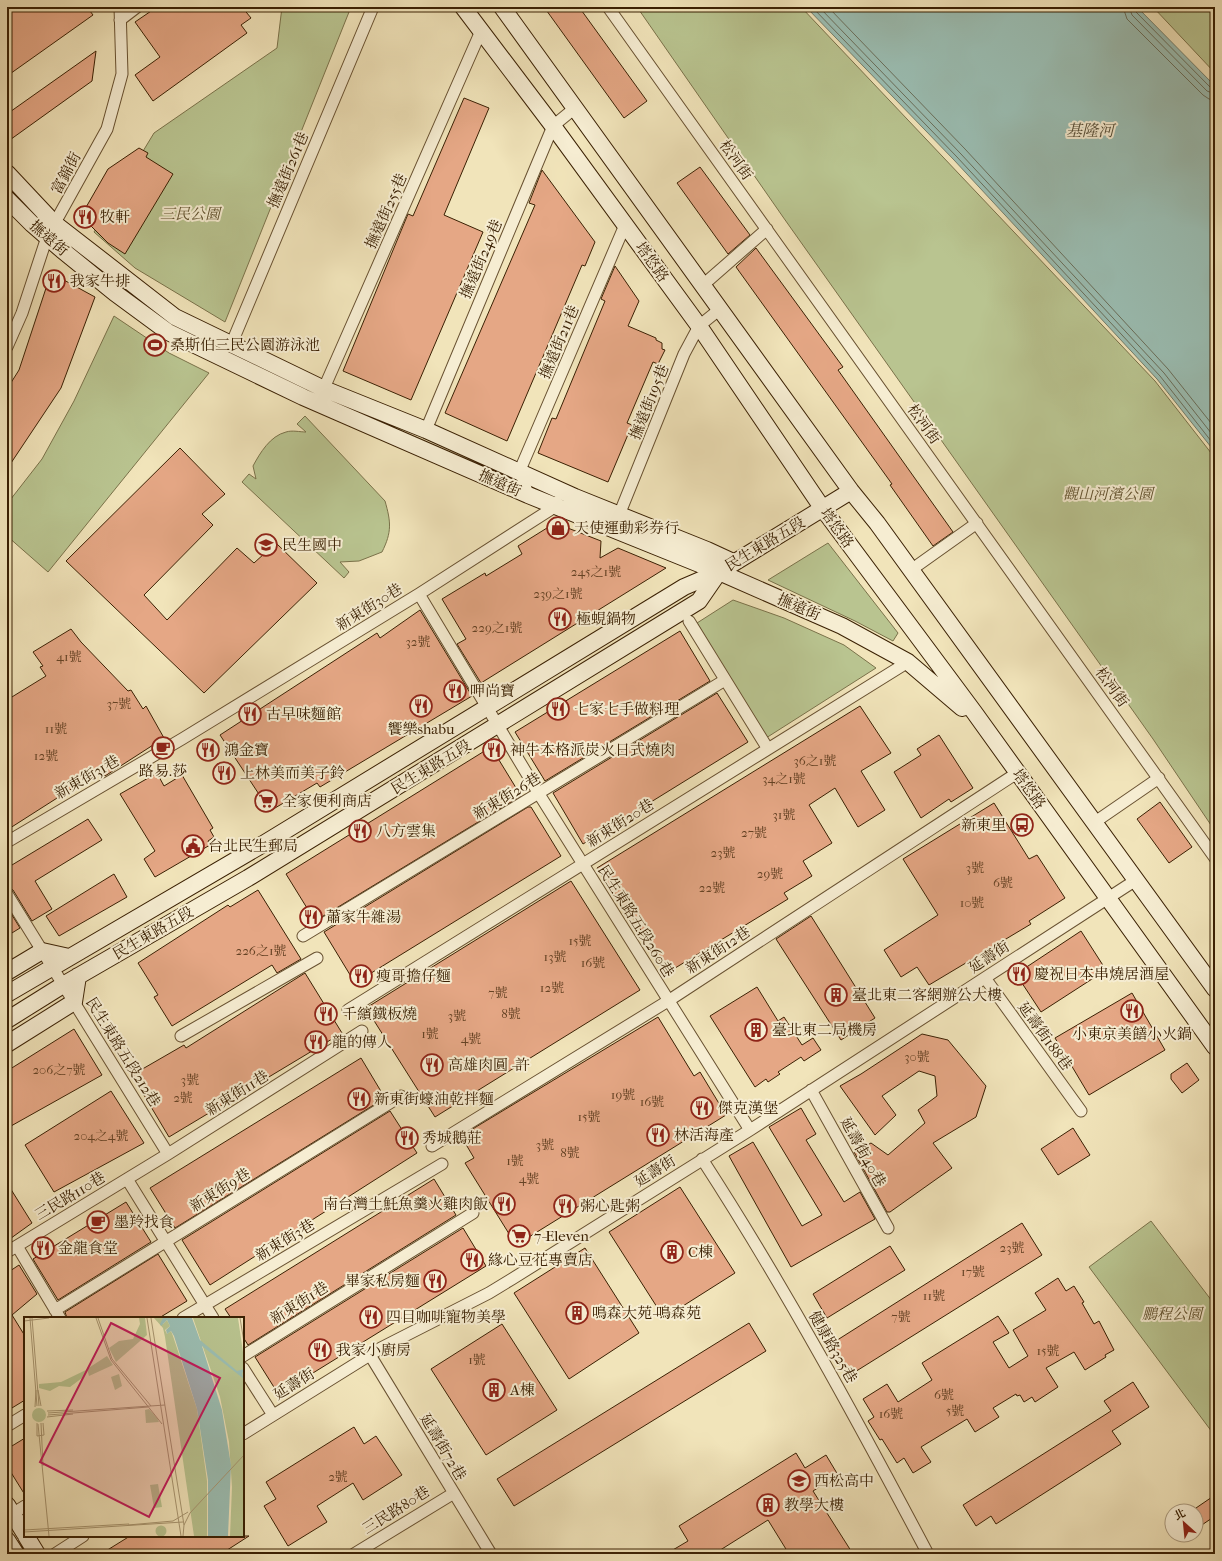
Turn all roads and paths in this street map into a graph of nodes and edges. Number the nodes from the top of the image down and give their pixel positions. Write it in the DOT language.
graph roads {
  1 [pos="120,7"];
  2 [pos="137,7"];
  3 [pos="373,7"];
  4 [pos="463,7"];
  5 [pos="502,7"];
  6 [pos="608,7"];
  7 [pos="120,20"];
  8 [pos="481,31"];
  9 [pos="575,108"];
  10 [pos="553,126"];
  11 [pos="7,173"];
  12 [pos="7,199"];
  13 [pos="54,223"];
  14 [pos="625,225"];
  15 [pos="767,230"];
  16 [pos="47,237"];
  17 [pos="703,285"];
  18 [pos="720,309"];
  19 [pos="699,326"];
  20 [pos="231,345"];
  21 [pos="7,347"];
  22 [pos="320,396"];
  23 [pos="426,430"];
  24 [pos="520,470"];
  25 [pos="562,491"];
  26 [pos="851,491"];
  27 [pos="528,495"];
  28 [pos="556,506"];
  29 [pos="823,509"];
  30 [pos="619,515"];
  31 [pos="977,523"];
  32 [pos="734,562"];
  33 [pos="910,570"];
  34 [pos="719,572"];
  35 [pos="419,594"];
  36 [pos="689,622"];
  37 [pos="908,662"];
  38 [pos="725,680"];
  39 [pos="487,708"];
  40 [pos="498,726"];
  41 [pos="182,739"];
  42 [pos="768,749"];
  43 [pos="1000,749"];
  44 [pos="1017,773"];
  45 [pos="1159,778"];
  46 [pos="539,794"];
  47 [pos="1095,822"];
  48 [pos="7,842"];
  49 [pos="1215,858"];
  50 [pos="582,864"];
  51 [pos="1136,880"];
  52 [pos="7,894"];
  53 [pos="1109,898"];
  54 [pos="303,936"];
  55 [pos="42,951"];
  56 [pos="69,957"];
  57 [pos="318,958"];
  58 [pos="52,967"];
  59 [pos="7,972"];
  60 [pos="78,976"];
  61 [pos="985,978"];
  62 [pos="63,985"];
  63 [pos="1215,989"];
  64 [pos="7,994"];
  65 [pos="668,1001"];
  66 [pos="74,1002"];
  67 [pos="348,1010"];
  68 [pos="7,1020"];
  69 [pos="362,1031"];
  70 [pos="181,1036"];
  71 [pos="7,1044"];
  72 [pos="1215,1047"];
  73 [pos="811,1090"];
  74 [pos="401,1096"];
  75 [pos="1081,1111"];
  76 [pos="750,1130"];
  77 [pos="432,1146"];
  78 [pos="168,1154"];
  79 [pos="702,1159"];
  80 [pos="442,1164"];
  81 [pos="127,1179"];
  82 [pos="474,1213"];
  83 [pos="888,1228"];
  84 [pos="165,1242"];
  85 [pos="17,1246"];
  86 [pos="7,1252"];
  87 [pos="205,1304"];
  88 [pos="58,1314"];
  89 [pos="185,1317"];
  90 [pos="212,1317"];
  91 [pos="244,1355"];
  92 [pos="370,1355"];
  93 [pos="244,1371"];
  94 [pos="273,1415"];
  95 [pos="24,1416"];
  96 [pos="7,1426"];
  97 [pos="244,1433"];
  98 [pos="454,1493"];
  99 [pos="15,1508"];
  100 [pos="24,1532"];
  101 [pos="26,1537"];
  102 [pos="81,1537"];
  103 [pos="7,1540"];
  104 [pos="16,1554"];
  105 [pos="37,1554"];
  106 [pos="55,1554"];
  107 [pos="354,1554"];
  108 [pos="491,1554"];
  109 [pos="928,1554"];
  1 -- 7 [label="street, 富錦街"];
  2 -- 7 [label="street"];
  3 -- 20 [label="street, 撫遠街261巷"];
  4 -- 8 [label="street, 塔悠路"];
  5 -- 9 [label="street, 塔悠路"];
  6 -- 15 [label="street, 松河街"];
  7 -- 13 [label="street, 富錦街"];
  8 -- 10 [label="street, 塔悠路"];
  8 -- 22 [label="street, 撫遠街255巷"];
  9 -- 10 [label="street, 撫遠街249巷"];
  9 -- 17 [label="street, 塔悠路"];
  10 -- 14 [label="street, 塔悠路"];
  10 -- 23 [label="street, 撫遠街249巷"];
  11 -- 13 [label="street, 撫遠街"];
  12 -- 16 [label="street, 撫遠街"];
  13 -- 16 [label="street, 富錦街"];
  13 -- 20 [label="street, 撫遠街"];
  14 -- 19 [label="street, 塔悠路"];
  14 -- 24 [label="street, 撫遠街211巷"];
  15 -- 17 [label="street"];
  15 -- 31 [label="street, 松河街"];
  16 -- 21 [label="street, 富錦街"];
  16 -- 22 [label="street, 撫遠街"];
  17 -- 18 [label="street, 塔悠路"];
  18 -- 19 [label="street, 撫遠街195巷"];
  18 -- 26 [label="street, 塔悠路"];
  19 -- 29 [label="street, 塔悠路"];
  19 -- 30 [label="street, 撫遠街195巷"];
  20 -- 22 [label="street, 撫遠街"];
  22 -- 23 [label="street, 撫遠街"];
  22 -- 27 [label="street, 撫遠街"];
  23 -- 24 [label="street, 撫遠街"];
  24 -- 25 [label="street, 撫遠街"];
  24 -- 27 [label="street"];
  25 -- 28 [label="street"];
  25 -- 30 [label="street, 撫遠街"];
  26 -- 29 [label="street, 民生東路五段"];
  26 -- 33 [label="street, 塔悠路"];
  27 -- 28 [label="street, 撫遠街"];
  28 -- 34 [label="street, 撫遠街"];
  28 -- 35 [label="street, 新東街30巷"];
  29 -- 32 [label="street, 民生東路五段"];
  29 -- 43 [label="street, 塔悠路"];
  30 -- 32 [label="street, 撫遠街"];
  31 -- 33 [label="street"];
  31 -- 45 [label="street, 松河街"];
  32 -- 34 [label="street, 民生東路五段"];
  33 -- 47 [label="street, 塔悠路"];
  34 -- 37 [label="street, 撫遠街"];
  34 -- 39 [label="street, 民生東路五段"];
  34 -- 40 [label="street, 民生東路五段"];
  35 -- 39 [label="street, 民生東路五段260巷"];
  35 -- 41 [label="street, 新東街30巷"];
  36 -- 38 [label="street"];
  37 -- 42 [label="street, 新東街20巷"];
  37 -- 43 [label="street, 撫遠街"];
  38 -- 42 [label="street"];
  38 -- 46 [label="street, 新東街26巷"];
  39 -- 40 [label="street, 民生東路五段260巷"];
  39 -- 56 [label="street, 民生東路五段"];
  40 -- 46 [label="street, 民生東路五段260巷"];
  40 -- 60 [label="street, 民生東路五段"];
  41 -- 48 [label="street, 新東街31巷"];
  42 -- 50 [label="street, 新東街20巷"];
  43 -- 44 [label="street, 塔悠路"];
  44 -- 53 [label="street, 塔悠路"];
  44 -- 65 [label="street, 新東街12巷"];
  45 -- 47 [label="street"];
  45 -- 49 [label="street, 松河街"];
  46 -- 50 [label="street, 民生東路五段260巷"];
  46 -- 54 [label="street, 新東街26巷"];
  47 -- 51 [label="street, 塔悠路"];
  50 -- 65 [label="street, 民生東路五段260巷"];
  50 -- 67 [label="street, 新東街20巷"];
  51 -- 53 [label="street, 延壽街"];
  51 -- 63 [label="street, 塔悠路"];
  52 -- 55 [label="street, 民生東路五段212巷"];
  53 -- 61 [label="street, 延壽街"];
  53 -- 72 [label="street, 塔悠路"];
  55 -- 56 [label="street"];
  55 -- 58 [label="street, 民生東路五段212巷"];
  55 -- 59 [label="street"];
  56 -- 58 [label="street, 民生東路五段"];
  57 -- 70 [label="street"];
  58 -- 62 [label="street, 民生東路五段212巷"];
  58 -- 64 [label="street, 民生東路五段"];
  60 -- 62 [label="street, 民生東路五段"];
  60 -- 66 [label="street"];
  61 -- 73 [label="street, 延壽街"];
  61 -- 75 [label="street, 延壽街188巷"];
  62 -- 66 [label="street, 民生東路五段212巷"];
  62 -- 68 [label="street, 民生東路五段"];
  65 -- 76 [label="street, 民生東路五段260巷"];
  65 -- 77 [label="street, 新東街12巷"];
  66 -- 71 [label="street"];
  66 -- 78 [label="street, 民生東路五段212巷"];
  69 -- 78 [label="street, 新東街11巷"];
  73 -- 76 [label="street, 延壽街"];
  73 -- 83 [label="street, 延壽街40巷"];
  74 -- 84 [label="street, 新東街9巷"];
  76 -- 79 [label="street, 延壽街"];
  78 -- 81 [label="street, 新東街11巷"];
  79 -- 92 [label="street, 延壽街"];
  79 -- 109 [label="street, 健康路325巷"];
  80 -- 87 [label="street, 新東街3巷"];
  81 -- 84 [label="street"];
  81 -- 85 [label="street, 三民路110巷"];
  82 -- 91 [label="street, 新東街1巷"];
  84 -- 87 [label="street"];
  84 -- 88 [label="street, 新東街9巷"];
  85 -- 86 [label="street, 三民路110巷"];
  85 -- 88 [label="street"];
  87 -- 89 [label="street, 新東街3巷"];
  87 -- 90 [label="street"];
  92 -- 94 [label="street, 延壽街"];
  92 -- 98 [label="street, 延壽街72巷"];
  93 -- 94 [label="street"];
  94 -- 97 [label="street, 延壽街"];
  95 -- 96 [label="street"];
  98 -- 107 [label="street, 三民路80巷"];
  98 -- 108 [label="street, 延壽街72巷"];
  99 -- 100 [label="street"];
  101 -- 105 [label="street"];
  102 -- 106 [label="street"];
  103 -- 104 [label="street"];
}
